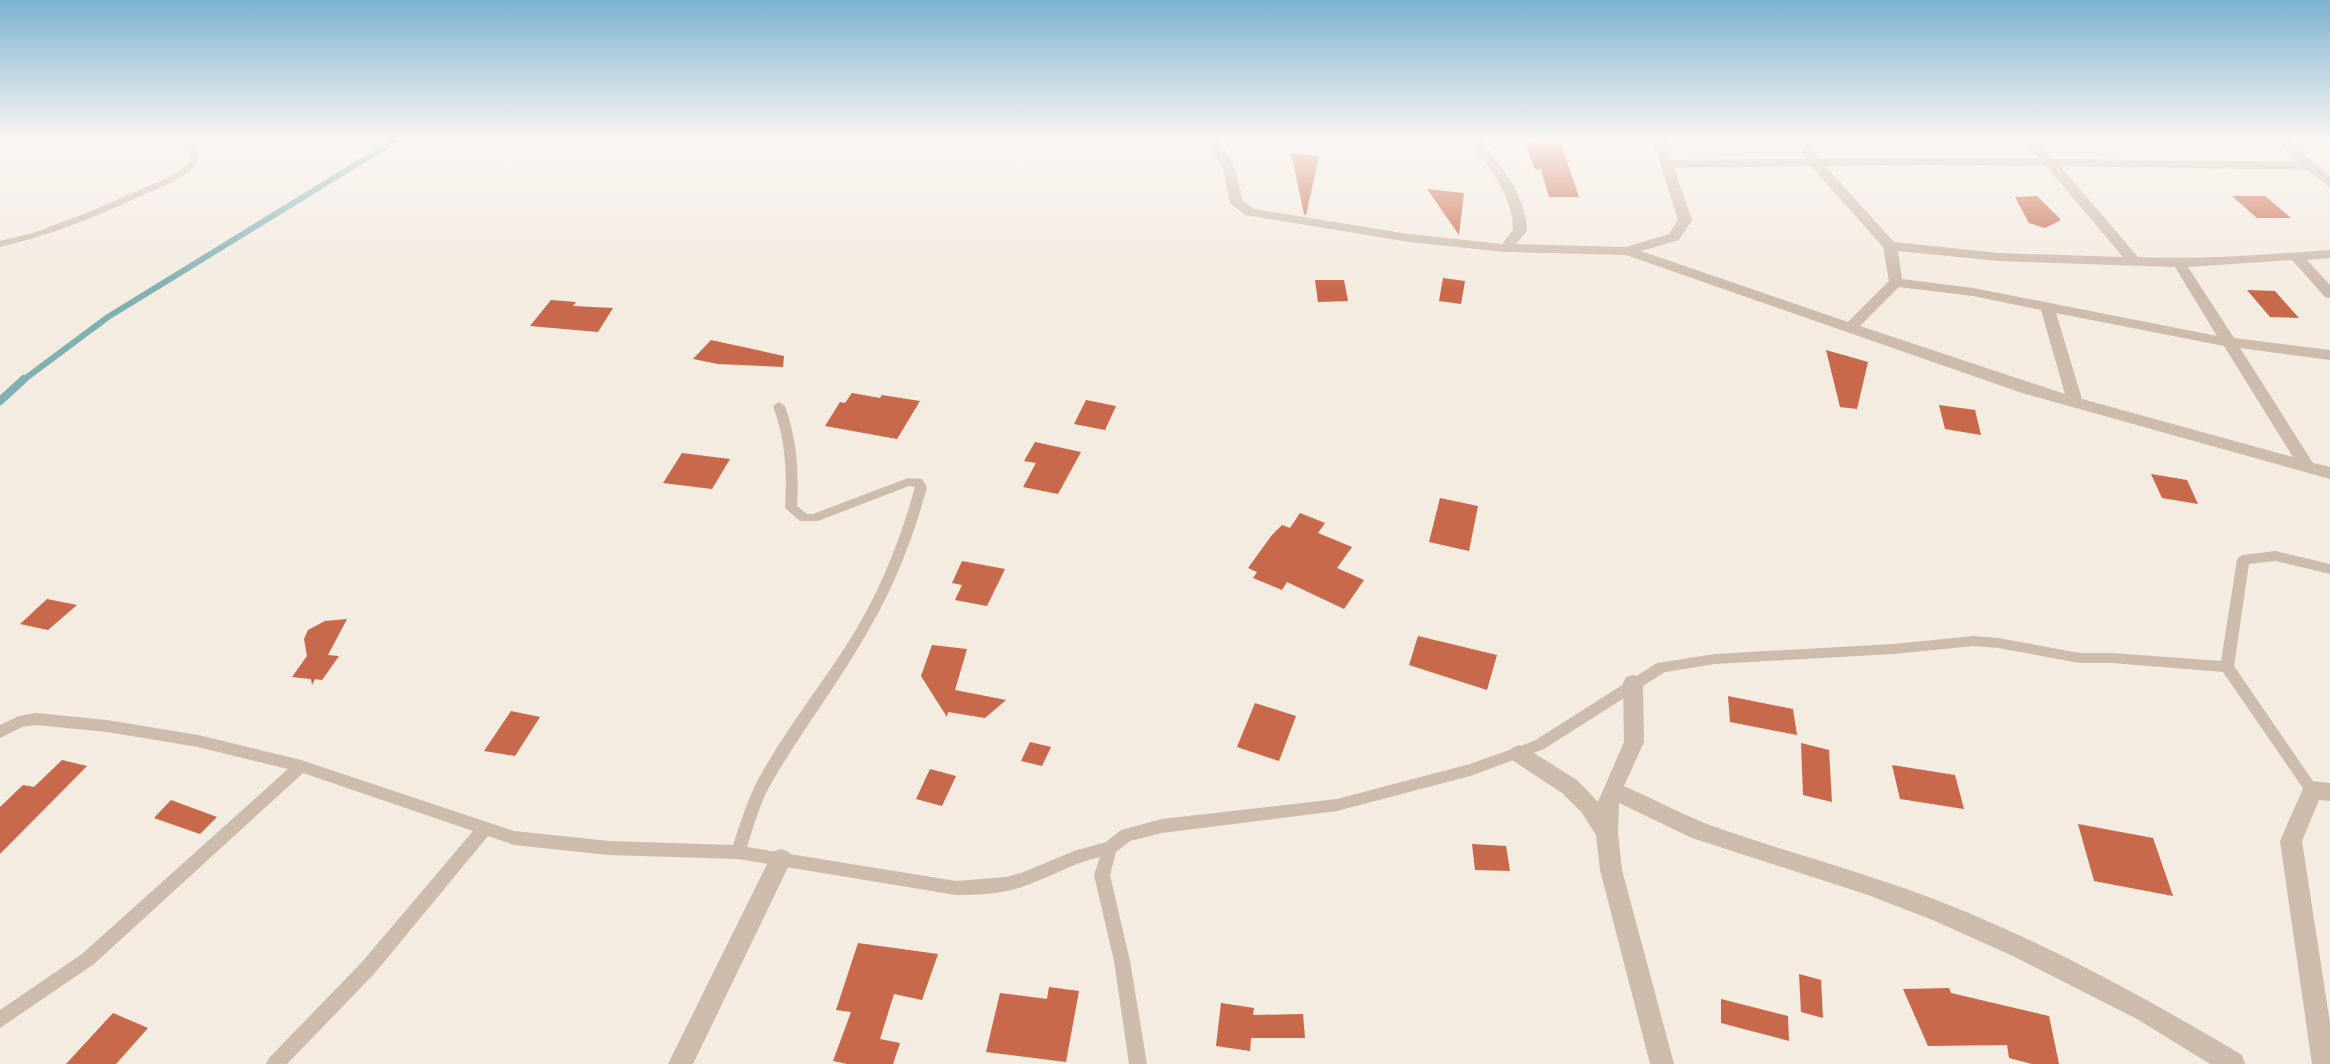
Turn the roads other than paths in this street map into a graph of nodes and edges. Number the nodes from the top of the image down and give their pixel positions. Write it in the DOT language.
graph roads {
  1 [pos="150,190"];
  2 [pos="1234,190"];
  3 [pos="1508,190"];
  4 [pos="1676,190"];
  5 [pos="1839,190"];
  6 [pos="2072,190"];
  7 [pos="0,244"];
  8 [pos="1890,246"];
  9 [pos="1505,248"];
  10 [pos="1627,251"];
  11 [pos="2294,254"];
  12 [pos="2330,254"];
  13 [pos="2134,261"];
  14 [pos="2179,263"];
  15 [pos="1896,282"];
  16 [pos="2330,294"];
  17 [pos="2047,306"];
  18 [pos="1850,328"];
  19 [pos="2226,342"];
  20 [pos="2330,355"];
  21 [pos="2075,403"];
  22 [pos="779,405"];
  23 [pos="2306,465"];
  24 [pos="2330,473"];
  25 [pos="2330,569"];
  26 [pos="2227,667"];
  27 [pos="1633,683"];
  28 [pos="0,732"];
  29 [pos="1519,754"];
  30 [pos="301,766"];
  31 [pos="1612,790"];
  32 [pos="2321,791"];
  33 [pos="485,828"];
  34 [pos="1607,833"];
  35 [pos="1110,848"];
  36 [pos="738,852"];
  37 [pos="781,859"];
  38 [pos="0,1020"];
  39 [pos="275,1064"];
  40 [pos="680,1064"];
  41 [pos="1138,1064"];
  42 [pos="1662,1064"];
  43 [pos="2233,1064"];
  44 [pos="2324,1064"];
  1 -- 7 [label="lane"];
  2 -- 9 [label="street"];
  3 -- 9 [label="street"];
  4 -- 10 [label="street"];
  5 -- 8 [label="street"];
  6 -- 13 [label="street"];
  8 -- 13 [label="street"];
  8 -- 15 [label="street"];
  9 -- 10 [label="street"];
  10 -- 18 [label="street"];
  11 -- 12 [label="street"];
  11 -- 14 [label="street"];
  11 -- 16 [label="street"];
  13 -- 14 [label="street"];
  14 -- 19 [label="street"];
  15 -- 17 [label="street"];
  15 -- 18 [label="street"];
  17 -- 19 [label="street"];
  17 -- 21 [label="street"];
  18 -- 21 [label="street"];
  19 -- 20 [label="street"];
  19 -- 23 [label="street"];
  21 -- 23 [label="street"];
  22 -- 36 [label="lane"];
  23 -- 24 [label="street"];
  25 -- 26 [label="lane"];
  26 -- 27 [label="lane"];
  26 -- 32 [label="lane"];
  27 -- 29 [label="lane"];
  27 -- 31 [label="street"];
  28 -- 30 [label="lane"];
  29 -- 34 [label="street"];
  29 -- 35 [label="lane"];
  30 -- 33 [label="lane"];
  30 -- 38 [label="lane"];
  31 -- 34 [label="street"];
  31 -- 43 [label="street"];
  32 -- 44 [label="street"];
  33 -- 36 [label="lane"];
  33 -- 39 [label="lane"];
  34 -- 42 [label="street"];
  35 -- 37 [label="lane"];
  35 -- 41 [label="lane"];
  36 -- 37 [label="lane"];
  37 -- 40 [label="street"];
}
